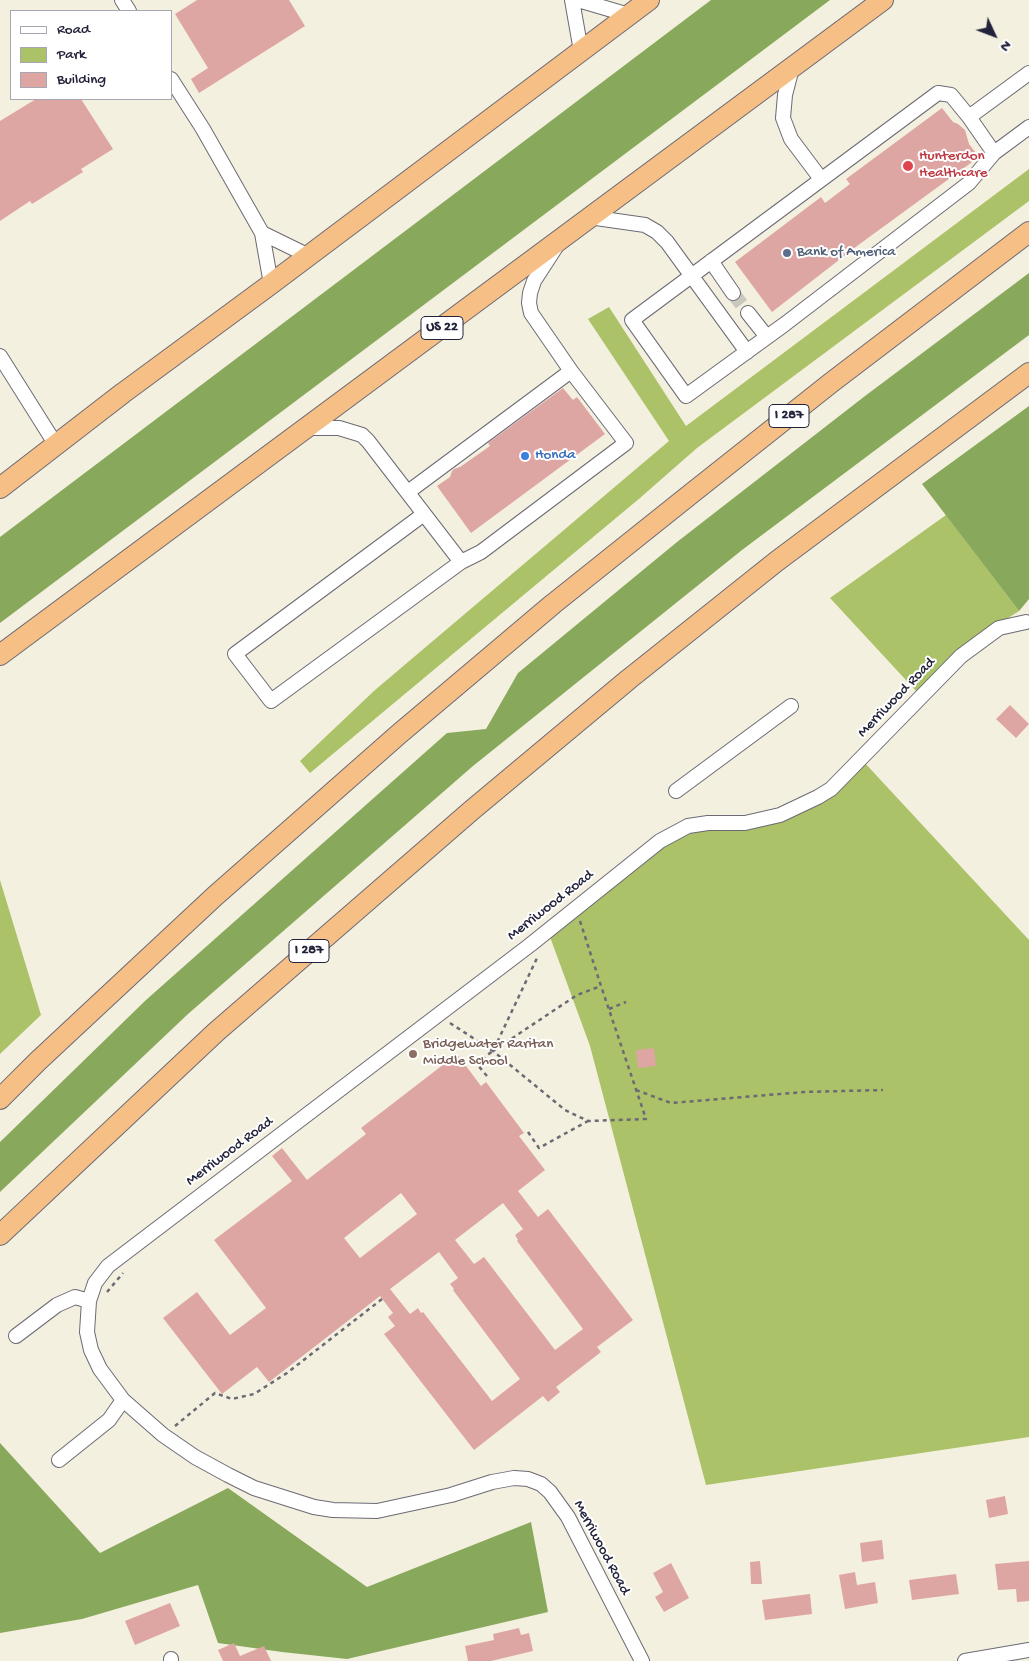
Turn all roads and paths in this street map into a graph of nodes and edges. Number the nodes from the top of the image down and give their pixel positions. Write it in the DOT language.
graph roads {
  1 [pos="572,0"];
  2 [pos="578,0"];
  3 [pos="649,0"];
  4 [pos="883,0"];
  5 [pos="629,15"];
  6 [pos="581,51"];
  7 [pos="792,68"];
  8 [pos="1029,73"];
  9 [pos="172,81"];
  10 [pos="969,117"];
  11 [pos="1029,127"];
  12 [pos="994,153"];
  13 [pos="821,179"];
  14 [pos="589,218"];
  15 [pos="1029,232"];
  16 [pos="262,233"];
  17 [pos="561,239"];
  18 [pos="308,256"];
  19 [pos="710,261"];
  20 [pos="691,275"];
  21 [pos="271,284"];
  22 [pos="734,293"];
  23 [pos="748,313"];
  24 [pos="767,337"];
  25 [pos="747,352"];
  26 [pos="0,356"];
  27 [pos="571,371"];
  28 [pos="1029,373"];
  29 [pos="306,428"];
  30 [pos="56,445"];
  31 [pos="0,488"];
  32 [pos="408,492"];
  33 [pos="424,514"];
  34 [pos="460,562"];
  35 [pos="1028,622"];
  36 [pos="0,655"];
  37 [pos="791,706"];
  38 [pos="676,791"];
  39 [pos="576,908"];
  40 [pos="538,956"];
  41 [pos="601,986"];
  42 [pos="626,1002"];
  43 [pos="609,1009"];
  44 [pos="447,1021"];
  45 [pos="493,1052"];
  46 [pos="487,1076"];
  47 [pos="636,1090"];
  48 [pos="884,1090"];
  49 [pos="0,1100"];
  50 [pos="588,1121"];
  51 [pos="528,1132"];
  52 [pos="0,1235"];
  53 [pos="126,1270"];
  54 [pos="105,1296"];
  55 [pos="382,1299"];
  56 [pos="88,1301"];
  57 [pos="16,1336"];
  58 [pos="123,1400"];
  59 [pos="173,1427"];
  60 [pos="59,1460"];
  61 [pos="1029,1650"];
  62 [pos="642,1661"];
  63 [pos="965,1661"];
  1 -- 6 [label="street"];
  2 -- 5 [label="street"];
  3 -- 5 [label="highway"];
  4 -- 7 [label="highway, US 22"];
  5 -- 6 [label="highway"];
  6 -- 18 [label="highway"];
  7 -- 13 [label="street"];
  7 -- 14 [label="highway, US 22"];
  8 -- 10 [label="street"];
  9 -- 16 [label="street"];
  10 -- 12 [label="street"];
  10 -- 13 [label="street"];
  11 -- 12 [label="street"];
  12 -- 24 [label="street"];
  13 -- 19 [label="street"];
  14 -- 17 [label="highway, US 22"];
  14 -- 20 [label="street"];
  15 -- 49 [label="highway, I 287"];
  16 -- 18 [label="street"];
  16 -- 21 [label="street"];
  17 -- 27 [label="street"];
  17 -- 29 [label="highway, US 22"];
  18 -- 21 [label="highway"];
  19 -- 20 [label="street"];
  19 -- 22 [label="street"];
  20 -- 25 [label="street"];
  20 -- 25 [label="street"];
  21 -- 30 [label="highway"];
  23 -- 24 [label="street"];
  24 -- 25 [label="street"];
  26 -- 30 [label="street"];
  27 -- 32 [label="street"];
  27 -- 34 [label="street"];
  28 -- 52 [label="highway, I 287"];
  29 -- 32 [label="street"];
  29 -- 36 [label="highway, US 22"];
  30 -- 31 [label="highway"];
  32 -- 33 [label="street"];
  33 -- 34 [label="street"];
  33 -- 34 [label="street"];
  35 -- 39 [label="street, Merriwood Road"];
  37 -- 38 [label="street"];
  39 -- 41 [label="path"];
  39 -- 56 [label="street, Merriwood Road"];
  40 -- 45 [label="path"];
  41 -- 43 [label="path"];
  41 -- 45 [label="path"];
  42 -- 43 [label="path"];
  43 -- 47 [label="path"];
  44 -- 45 [label="path"];
  45 -- 46 [label="path"];
  45 -- 50 [label="path"];
  47 -- 48 [label="path"];
  47 -- 50 [label="path"];
  50 -- 51 [label="path"];
  53 -- 54 [label="path"];
  55 -- 59 [label="path"];
  56 -- 57 [label="street"];
  56 -- 58 [label="street, Merriwood Road"];
  58 -- 60 [label="street"];
  58 -- 62 [label="street, Merriwood Road"];
  61 -- 63 [label="street"];
}
